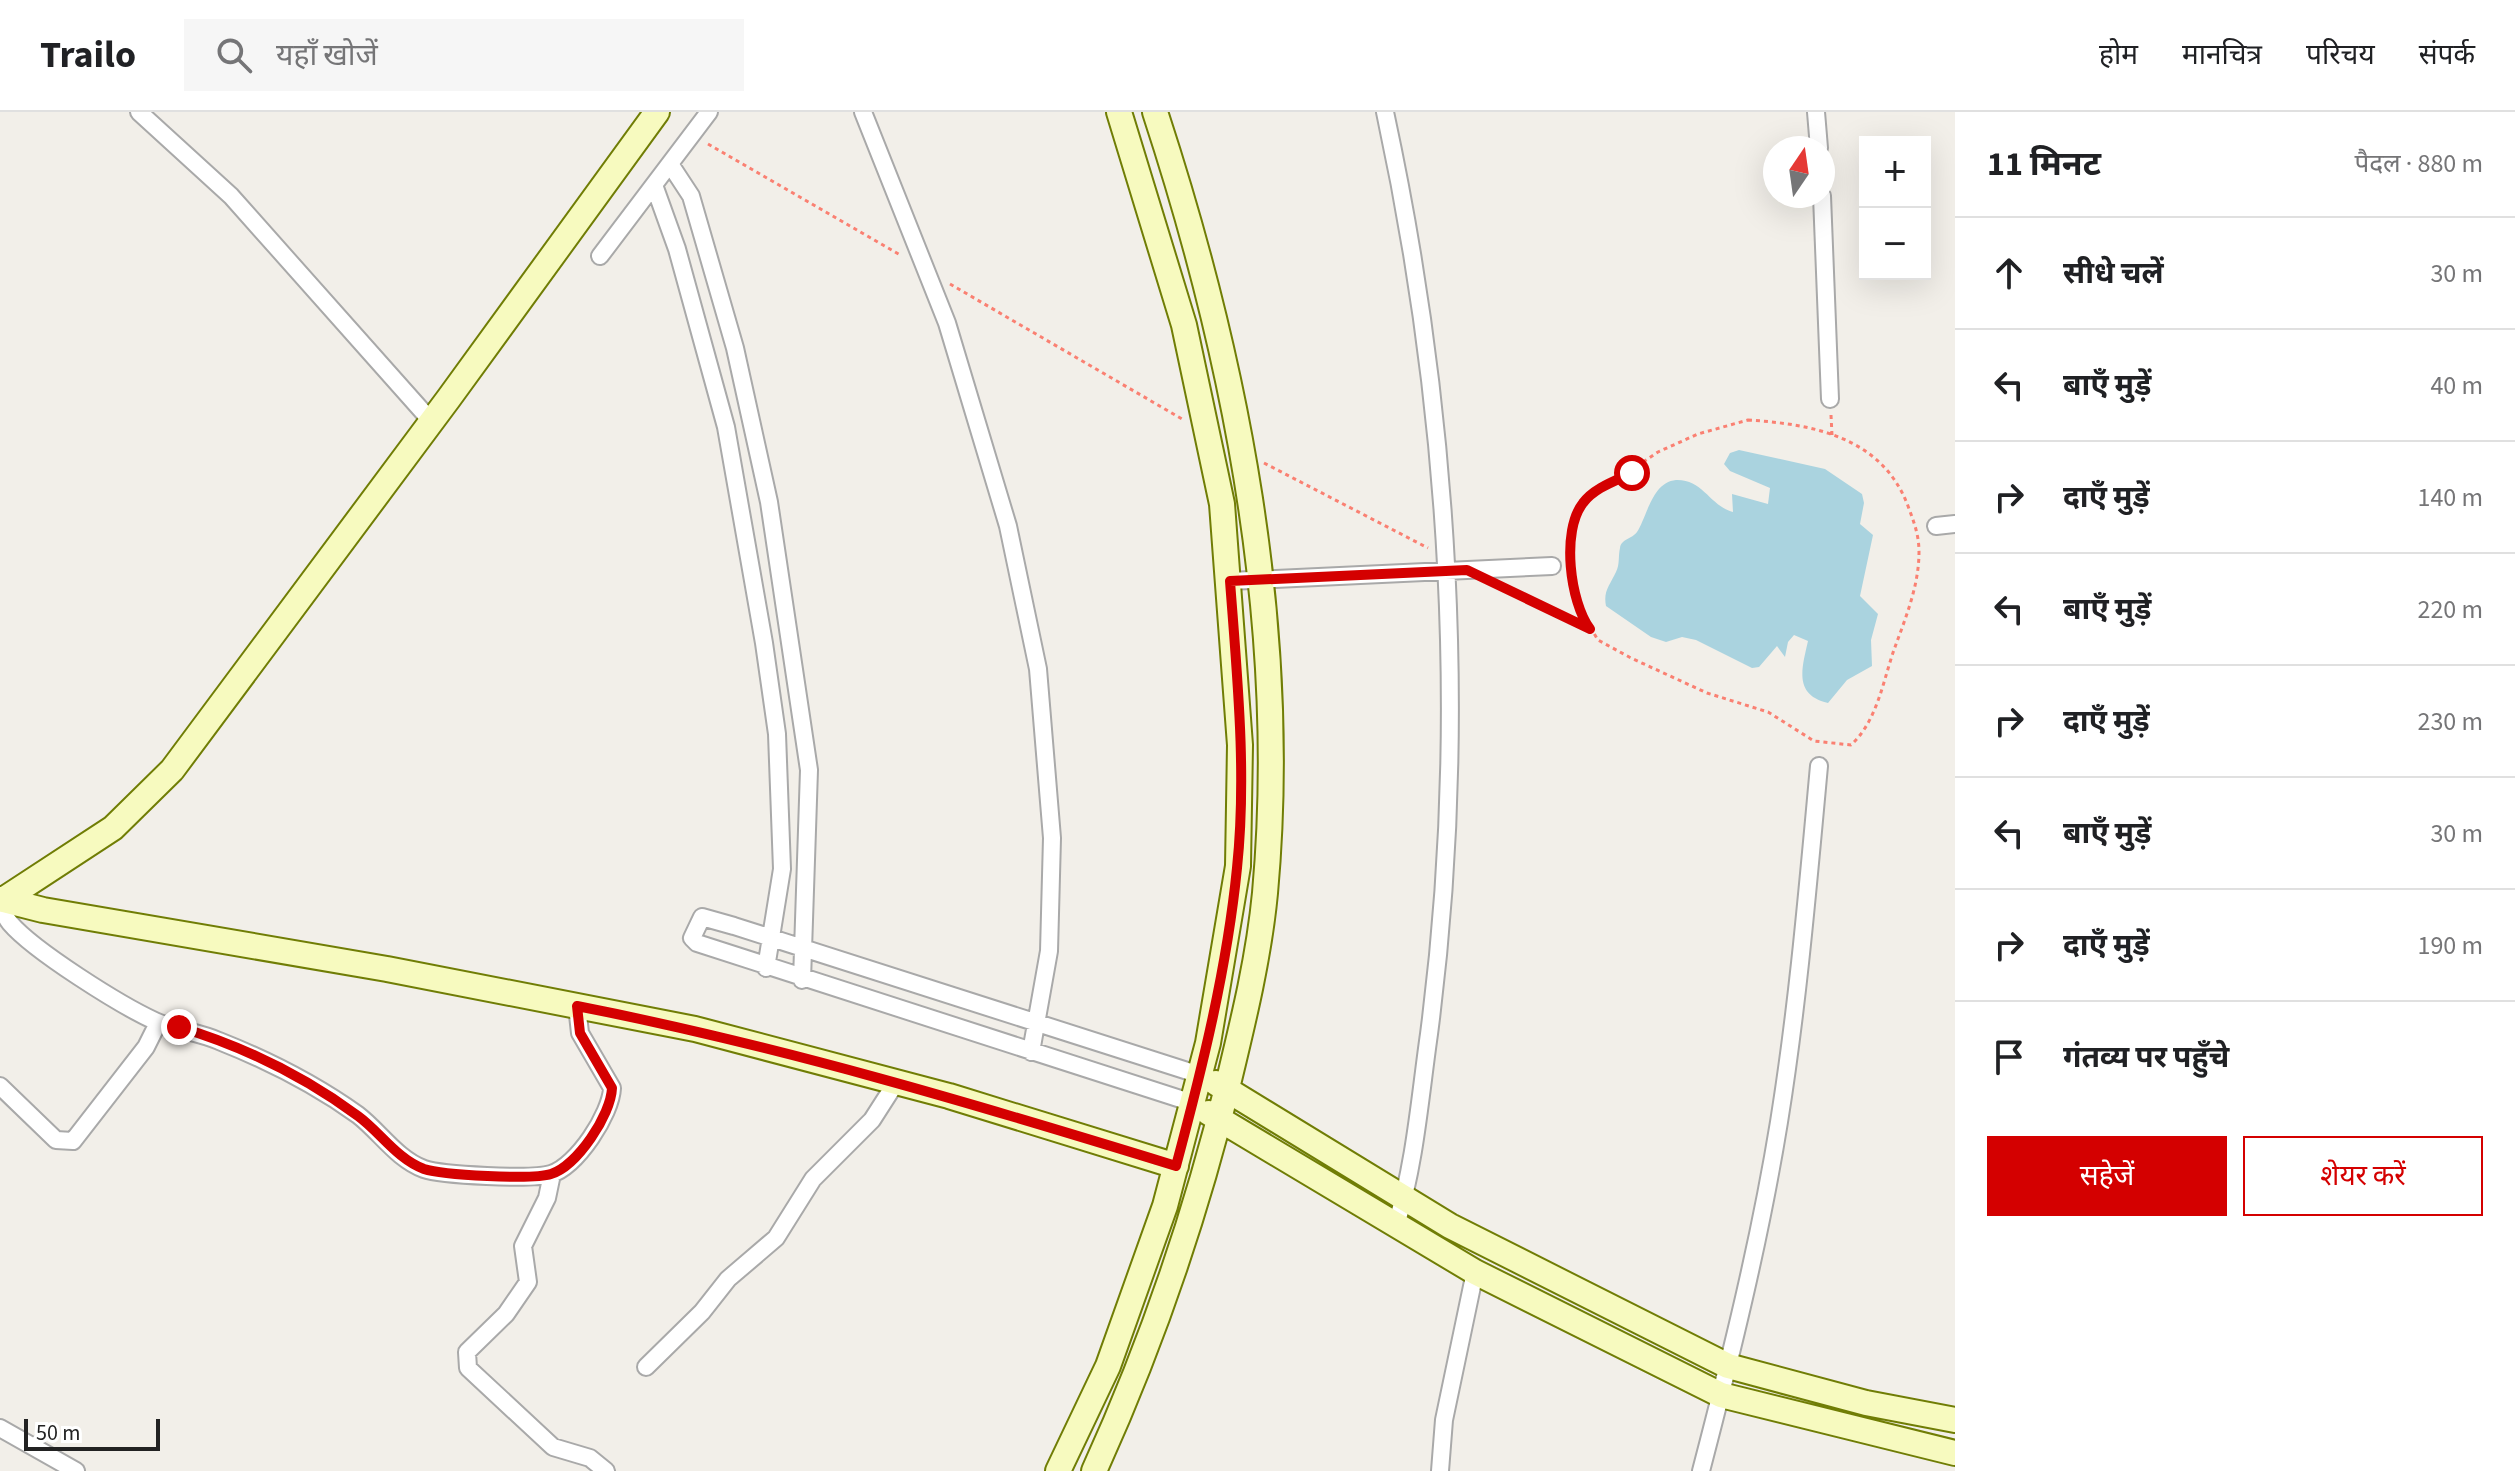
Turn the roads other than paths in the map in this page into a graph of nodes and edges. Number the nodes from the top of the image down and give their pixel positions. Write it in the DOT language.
graph roads {
  1 [pos="139,112"];
  2 [pos="656,112"];
  3 [pos="709,112"];
  4 [pos="863,112"];
  5 [pos="1155,112"];
  6 [pos="1385,112"];
  7 [pos="1816,112"];
  8 [pos="1122,113"];
  9 [pos="1818,136"];
  10 [pos="670,164"];
  11 [pos="654,185"];
  12 [pos="1822,208"];
  13 [pos="600,256"];
  14 [pos="1830,399"];
  15 [pos="432,422"];
  16 [pos="1955,524"];
  17 [pos="1936,526"];
  18 [pos="1446,564"];
  19 [pos="1552,566"];
  20 [pos="1259,580"];
  21 [pos="1230,581"];
  22 [pos="1819,766"];
  23 [pos="2,900"];
  24 [pos="770,938"];
  25 [pos="804,948"];
  26 [pos="766,968"];
  27 [pos="802,980"];
  28 [pos="577,1006"];
  29 [pos="158,1023"];
  30 [pos="1036,1023"];
  31 [pos="1031,1052"];
  32 [pos="1200,1075"];
  33 [pos="897,1081"];
  34 [pos="0,1086"];
  35 [pos="1227,1089"];
  36 [pos="1193,1103"];
  37 [pos="1220,1120"];
  38 [pos="1176,1166"];
  39 [pos="552,1174"];
  40 [pos="1404,1198"];
  41 [pos="1396,1225"];
  42 [pos="1475,1272"];
  43 [pos="1728,1366"];
  44 [pos="646,1367"];
  45 [pos="1721,1395"];
  46 [pos="1955,1420"];
  47 [pos="0,1428"];
  48 [pos="1955,1453"];
  49 [pos="76,1471"];
  50 [pos="606,1471"];
  51 [pos="1058,1471"];
  52 [pos="1094,1471"];
  53 [pos="1440,1471"];
  54 [pos="1701,1471"];
  1 -- 15 [label="street"];
  2 -- 15 [label="street"];
  3 -- 10 [label="street"];
  4 -- 30 [label="street"];
  5 -- 20 [label="street"];
  6 -- 18 [label="street"];
  7 -- 9 [label="street"];
  8 -- 21 [label="street"];
  10 -- 11 [label="street"];
  10 -- 25 [label="street"];
  11 -- 13 [label="street"];
  11 -- 24 [label="street"];
  12 -- 14 [label="street"];
  15 -- 23 [label="street"];
  16 -- 17 [label="street"];
  18 -- 19 [label="street"];
  18 -- 20 [label="street"];
  18 -- 40 [label="street"];
  20 -- 21 [label="street"];
  20 -- 35 [label="street"];
  21 -- 32 [label="street"];
  22 -- 43 [label="street"];
  23 -- 28 [label="street"];
  23 -- 29 [label="street"];
  24 -- 25 [label="street"];
  24 -- 26 [label="street"];
  24 -- 26 [label="street"];
  25 -- 27 [label="street"];
  25 -- 30 [label="street"];
  26 -- 27 [label="street"];
  27 -- 31 [label="street"];
  28 -- 33 [label="street"];
  28 -- 39 [label="street"];
  29 -- 34 [label="street"];
  29 -- 39 [label="street"];
  30 -- 31 [label="street"];
  30 -- 32 [label="street"];
  31 -- 36 [label="street"];
  32 -- 35 [label="street"];
  32 -- 36 [label="street"];
  33 -- 38 [label="street"];
  33 -- 44 [label="street"];
  35 -- 37 [label="street"];
  35 -- 40 [label="street"];
  36 -- 37 [label="street"];
  36 -- 38 [label="street"];
  37 -- 41 [label="street"];
  37 -- 52 [label="street"];
  38 -- 51 [label="street"];
  39 -- 50 [label="street"];
  40 -- 41 [label="street"];
  40 -- 43 [label="street"];
  41 -- 42 [label="street"];
  42 -- 45 [label="street"];
  42 -- 53 [label="street"];
  43 -- 45 [label="street"];
  43 -- 46 [label="street"];
  45 -- 48 [label="street"];
  45 -- 54 [label="street"];
  47 -- 49 [label="street"];
}
